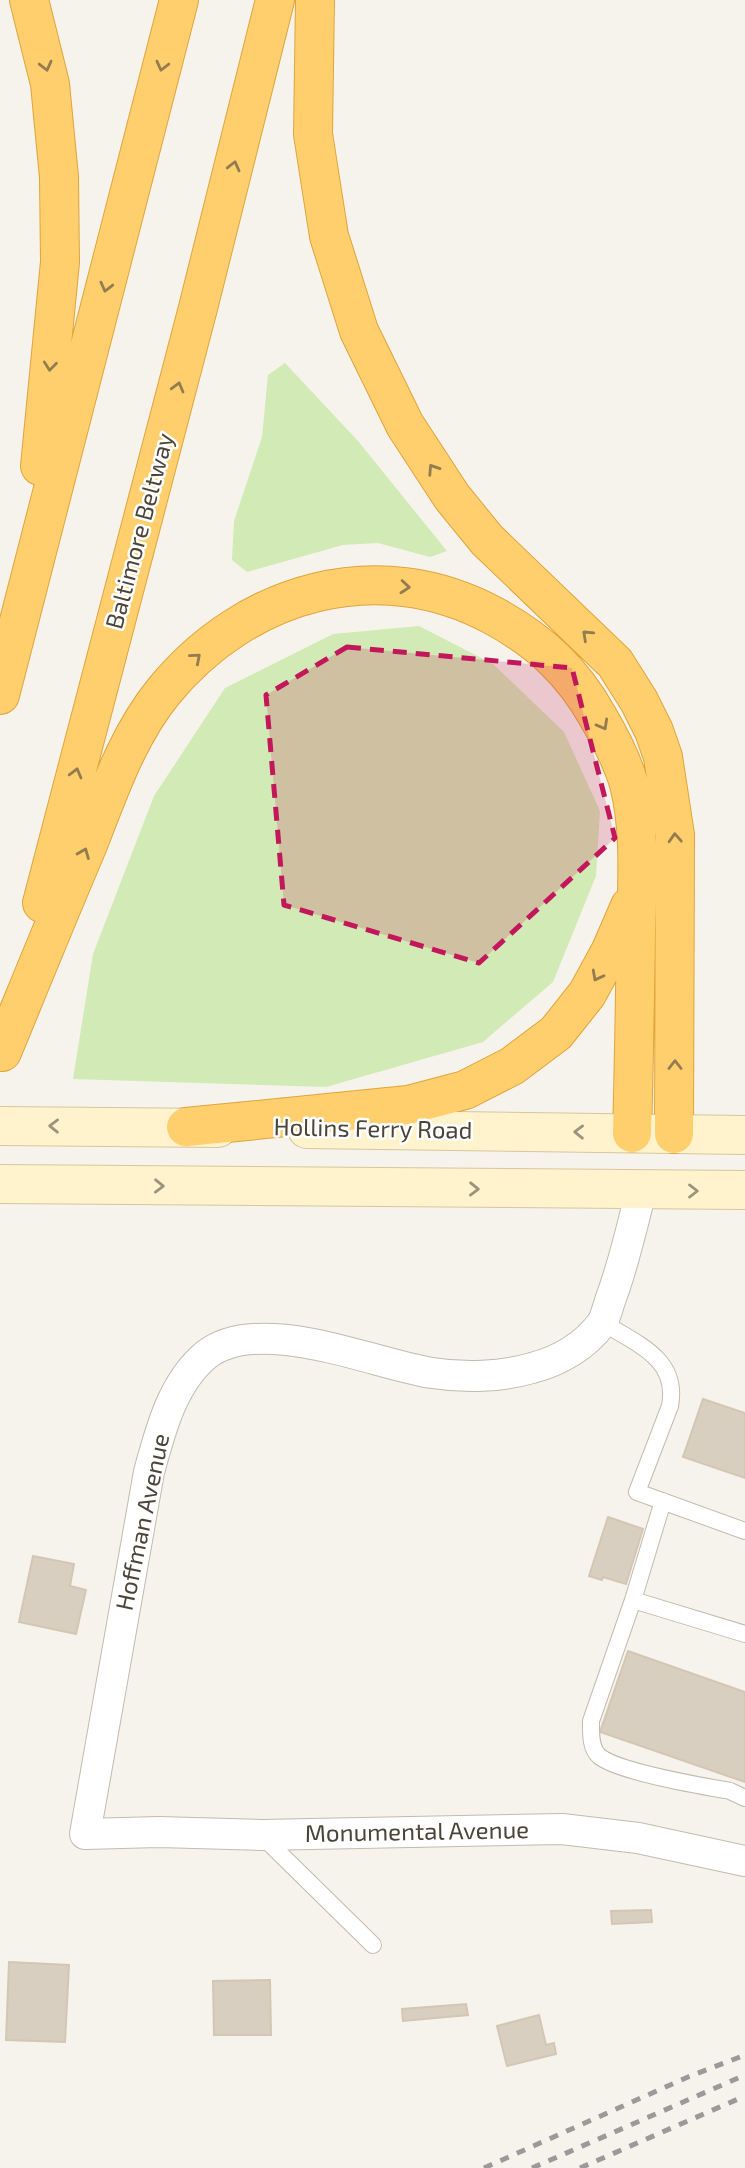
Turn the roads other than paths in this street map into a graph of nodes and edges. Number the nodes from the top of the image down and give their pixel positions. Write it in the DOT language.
graph roads {
  1 [pos="29,0"];
  2 [pos="179,0"];
  3 [pos="275,0"];
  4 [pos="314,0"];
  5 [pos="27,592"];
  6 [pos="0,695"];
  7 [pos="636,892"];
  8 [pos="1,1057"];
  9 [pos="0,1126"];
  10 [pos="186,1127"];
  11 [pos="632,1133"];
  12 [pos="674,1134"];
  13 [pos="745,1135"];
  14 [pos="0,1184"];
  15 [pos="641,1191"];
  16 [pos="745,1191"];
  17 [pos="602,1322"];
  18 [pos="663,1501"];
  19 [pos="745,1531"];
  20 [pos="633,1600"];
  21 [pos="745,1634"];
  22 [pos="745,1798"];
  23 [pos="85,1834"];
  24 [pos="261,1835"];
  25 [pos="743,1856"];
  26 [pos="373,1945"];
  1 -- 5 [label="highway, one-way"];
  2 -- 5 [label="highway, one-way"];
  8 -- 3 [label="highway, Baltimore Beltway, one-way"];
  12 -- 4 [label="highway, one-way"];
  5 -- 6 [label="highway"];
  8 -- 7 [label="highway, one-way"];
  7 -- 10 [label="highway, one-way"];
  7 -- 11 [label="highway"];
  10 -- 9 [label="street, Hollins Ferry Road, one-way"];
  11 -- 10 [label="street, Hollins Ferry Road, one-way"];
  11 -- 12 [label="street, Hollins Ferry Road"];
  11 -- 15 [label="street"];
  12 -- 13 [label="street, Hollins Ferry Road"];
  12 -- 15 [label="street"];
  14 -- 15 [label="street, one-way"];
  15 -- 16 [label="street, one-way"];
  15 -- 17 [label="street, Hoffman Avenue"];
  17 -- 18 [label="lane"];
  17 -- 23 [label="street, Hoffman Avenue"];
  18 -- 19 [label="lane"];
  18 -- 20 [label="lane"];
  20 -- 21 [label="lane"];
  20 -- 22 [label="lane"];
  23 -- 24 [label="street, Monumental Avenue"];
  24 -- 25 [label="street, Monumental Avenue"];
  24 -- 26 [label="lane"];
}
